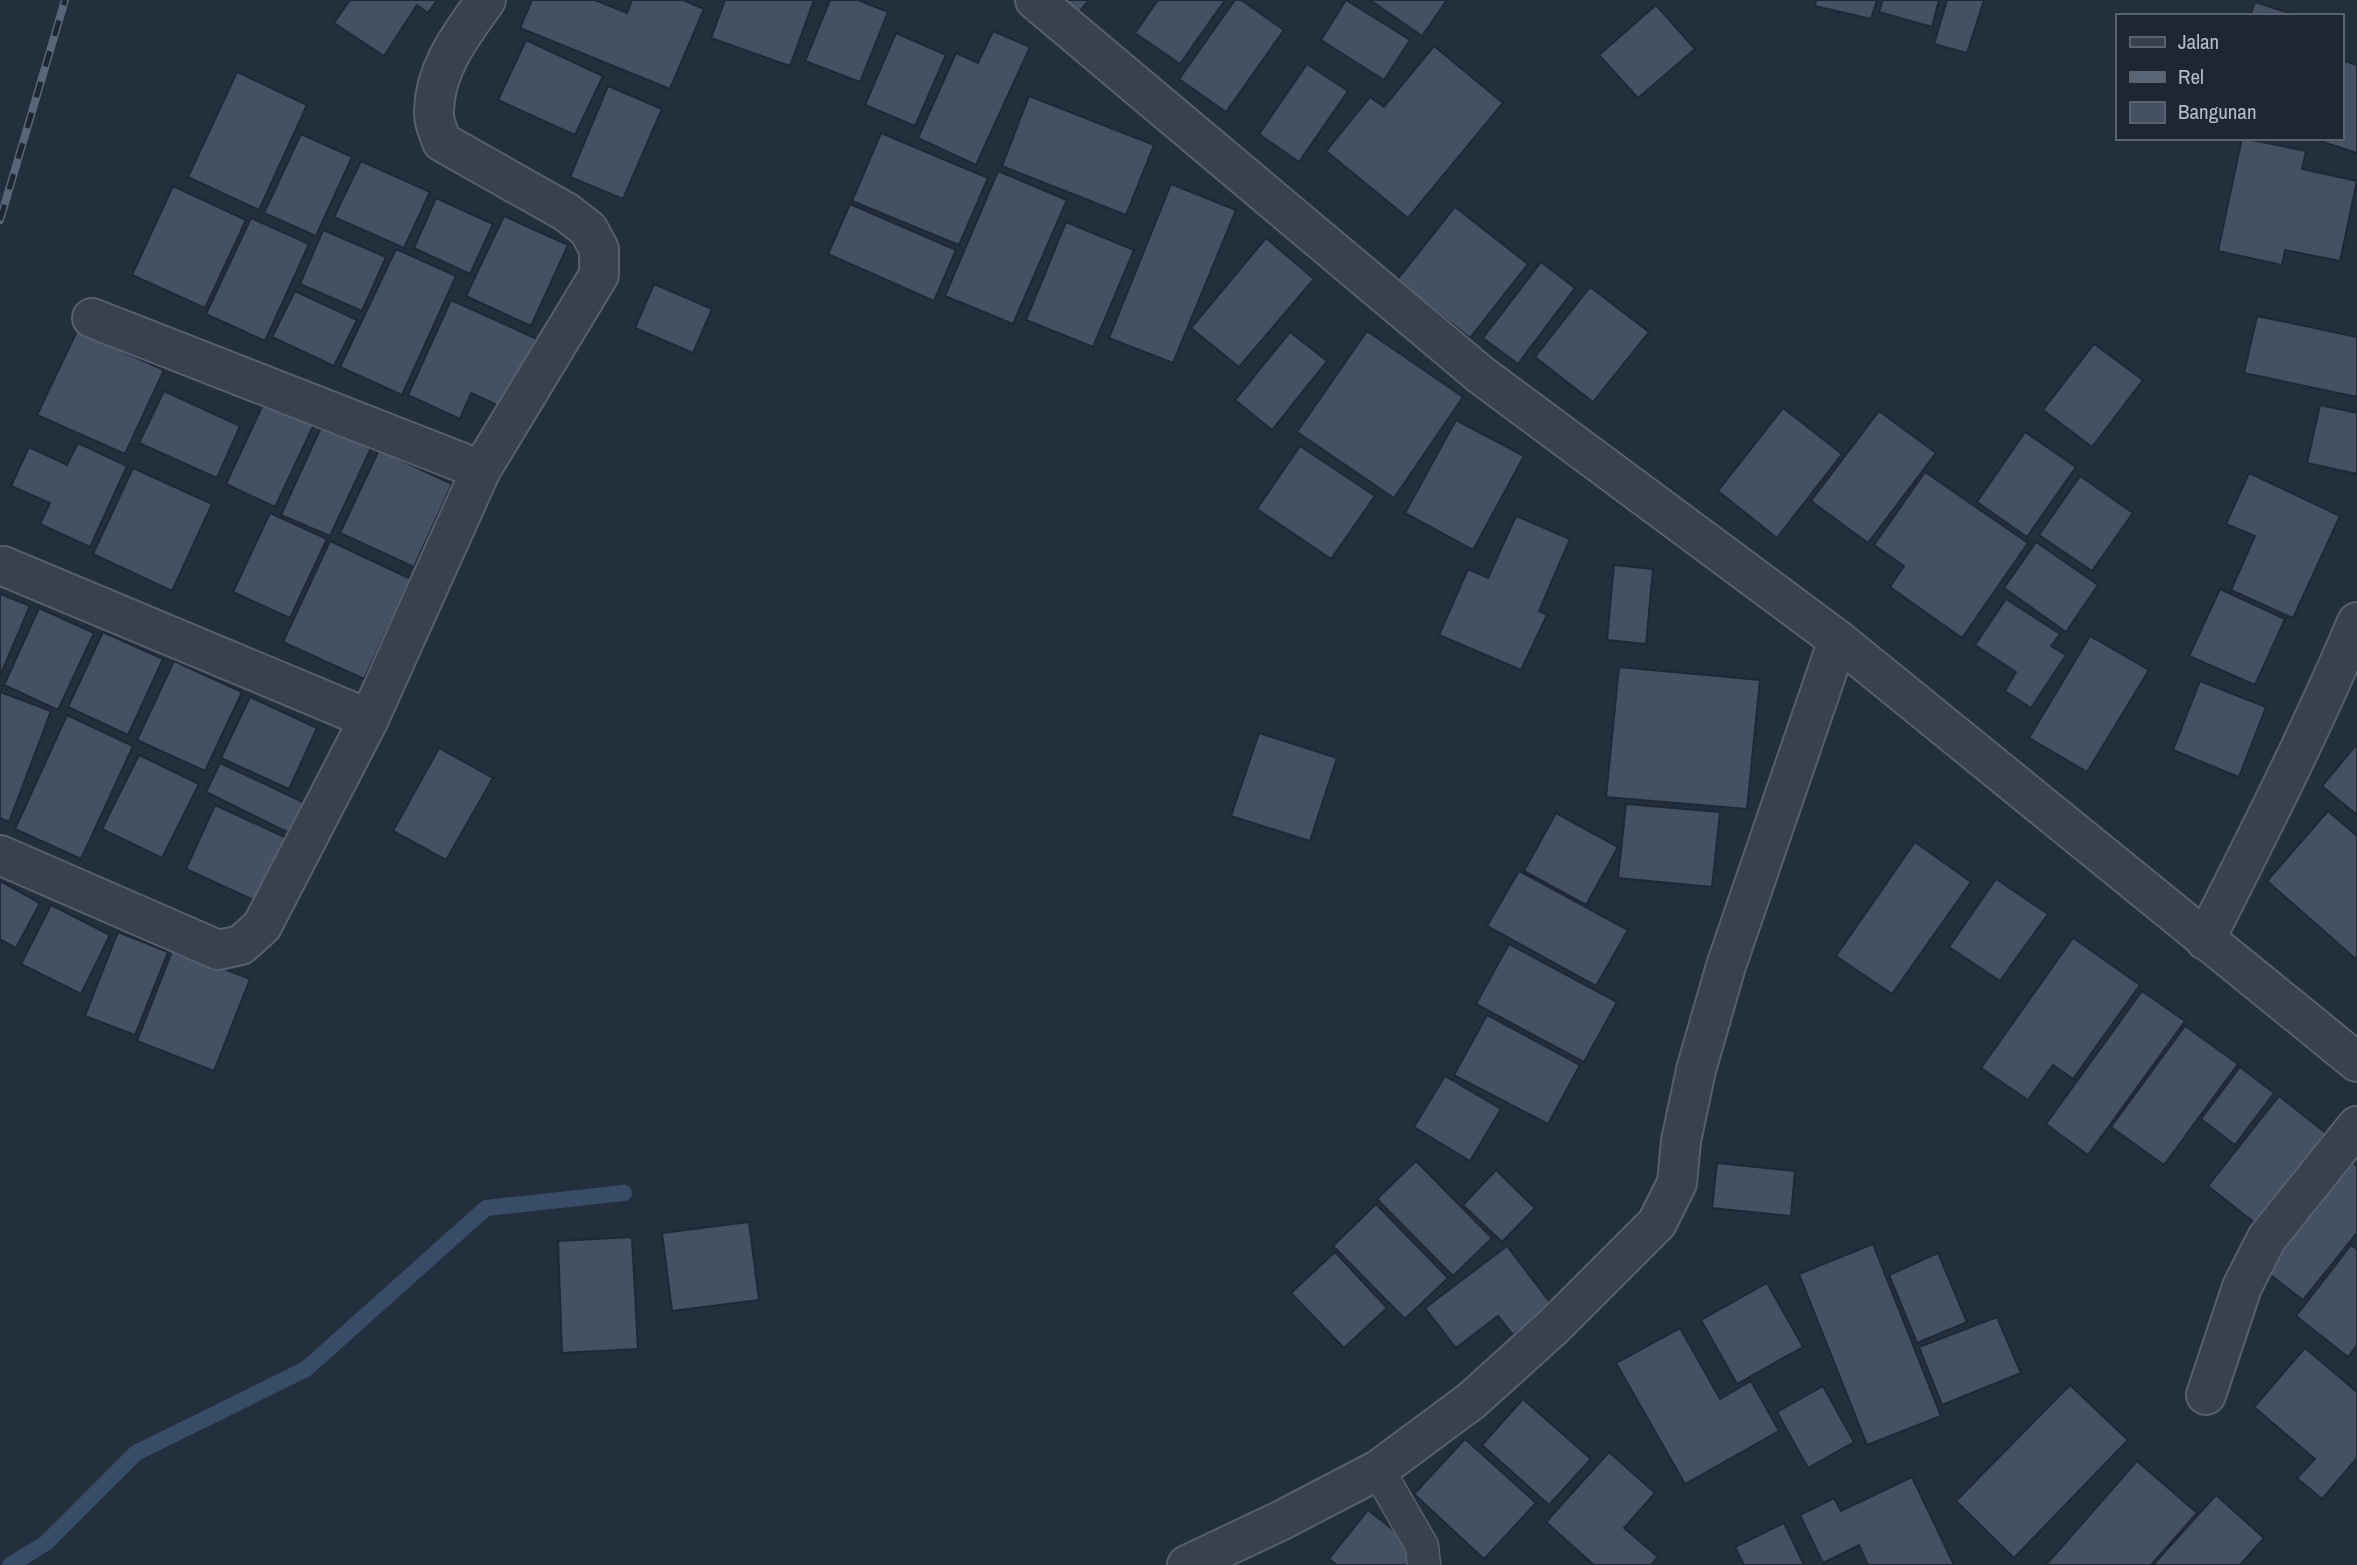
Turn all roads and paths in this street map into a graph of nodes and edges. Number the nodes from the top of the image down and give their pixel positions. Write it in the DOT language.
graph roads {
  1 [pos="486,0"];
  2 [pos="1035,0"];
  3 [pos="92,318"];
  4 [pos="481,470"];
  5 [pos="2,566"];
  6 [pos="2357,622"];
  7 [pos="1838,640"];
  8 [pos="369,719"];
  9 [pos="0,855"];
  10 [pos="2205,940"];
  11 [pos="2357,1062"];
  12 [pos="2357,1126"];
  13 [pos="2206,1395"];
  14 [pos="1378,1470"];
  15 [pos="1188,1565"];
  16 [pos="1424,1565"];
  1 -- 4 [label="street"];
  2 -- 7 [label="street"];
  3 -- 4 [label="street"];
  4 -- 8 [label="street"];
  5 -- 8 [label="street"];
  6 -- 10 [label="street"];
  7 -- 10 [label="street"];
  7 -- 14 [label="street"];
  8 -- 9 [label="street"];
  10 -- 11 [label="street"];
  12 -- 13 [label="street"];
  14 -- 15 [label="street"];
  14 -- 16 [label="lane"];
}
